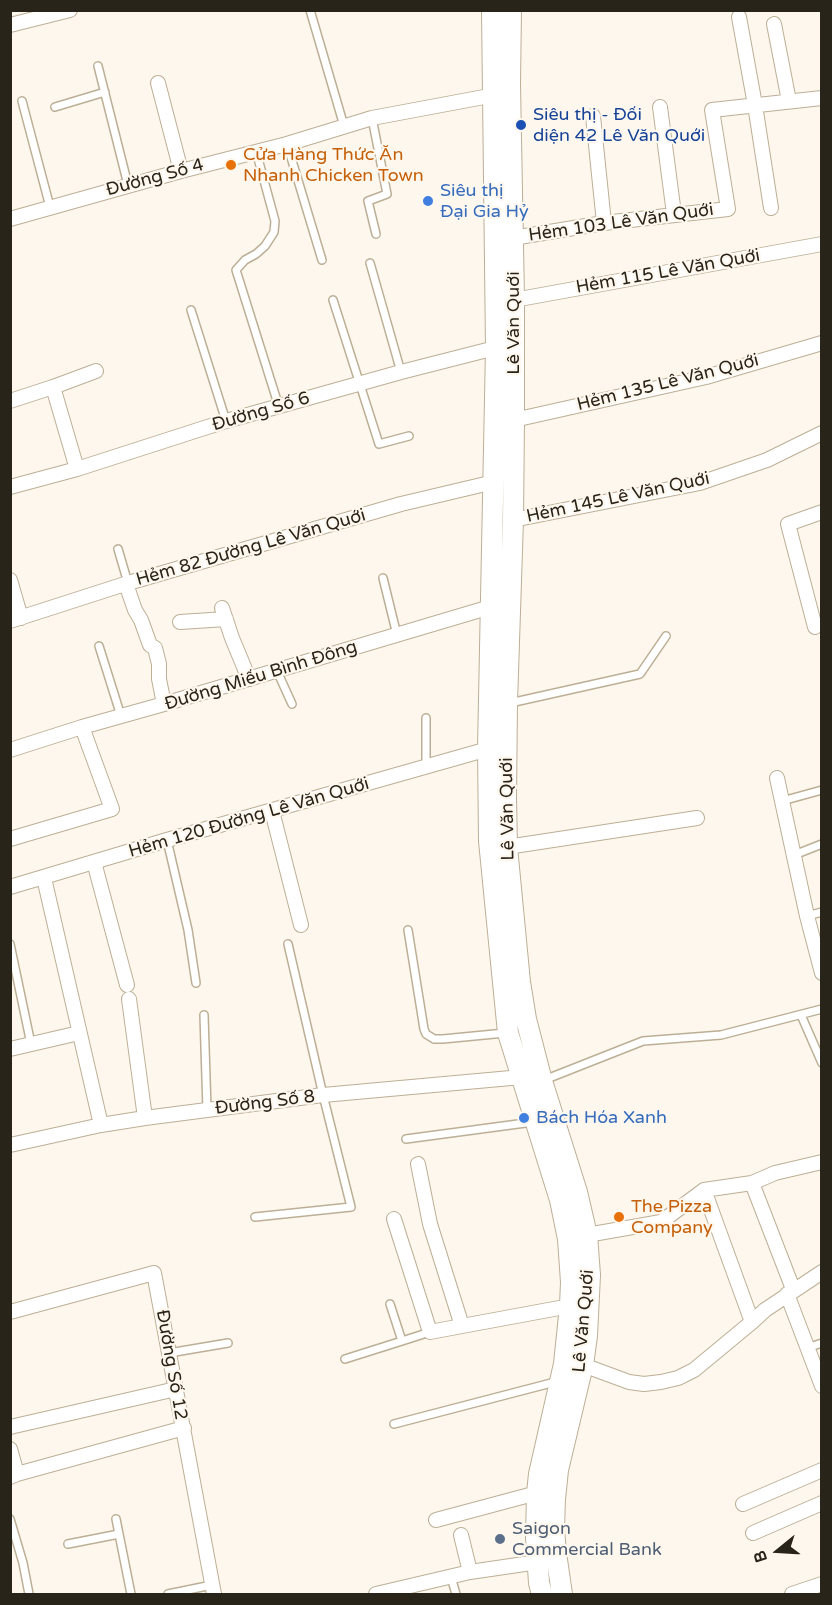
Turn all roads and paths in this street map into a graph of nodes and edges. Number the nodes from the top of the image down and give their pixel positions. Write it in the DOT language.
graph roads {
  1 [pos="70,10"];
  2 [pos="310,10"];
  3 [pos="492,10"];
  4 [pos="511,10"];
  5 [pos="740,17"];
  6 [pos="774,24"];
  7 [pos="10,25"];
  8 [pos="98,66"];
  9 [pos="159,83"];
  10 [pos="105,92"];
  11 [pos="501,94"];
  12 [pos="822,98"];
  13 [pos="22,101"];
  14 [pos="789,101"];
  15 [pos="755,105"];
  16 [pos="55,107"];
  17 [pos="660,107"];
  18 [pos="594,116"];
  19 [pos="372,118"];
  20 [pos="344,126"];
  21 [pos="287,144"];
  22 [pos="256,152"];
  23 [pos="181,171"];
  24 [pos="128,185"];
  25 [pos="50,207"];
  26 [pos="771,208"];
  27 [pos="674,214"];
  28 [pos="10,219"];
  29 [pos="604,223"];
  30 [pos="376,234"];
  31 [pos="513,238"];
  32 [pos="822,244"];
  33 [pos="322,260"];
  34 [pos="370,263"];
  35 [pos="333,300"];
  36 [pos="514,300"];
  37 [pos="191,310"];
  38 [pos="822,343"];
  39 [pos="505,346"];
  40 [pos="96,371"];
  41 [pos="401,372"];
  42 [pos="359,384"];
  43 [pos="53,387"];
  44 [pos="10,401"];
  45 [pos="279,406"];
  46 [pos="514,420"];
  47 [pos="226,421"];
  48 [pos="822,433"];
  49 [pos="409,436"];
  50 [pos="77,469"];
  51 [pos="494,482"];
  52 [pos="10,488"];
  53 [pos="822,512"];
  54 [pos="513,520"];
  55 [pos="118,549"];
  56 [pos="383,578"];
  57 [pos="10,580"];
  58 [pos="127,584"];
  59 [pos="511,601"];
  60 [pos="491,606"];
  61 [pos="16,620"];
  62 [pos="180,622"];
  63 [pos="815,627"];
  64 [pos="397,635"];
  65 [pos="666,636"];
  66 [pos="99,646"];
  67 [pos="277,671"];
  68 [pos="249,679"];
  69 [pos="507,703"];
  70 [pos="164,704"];
  71 [pos="292,704"];
  72 [pos="121,716"];
  73 [pos="426,718"];
  74 [pos="82,727"];
  75 [pos="488,749"];
  76 [pos="10,750"];
  77 [pos="426,768"];
  78 [pos="777,778"];
  79 [pos="822,790"];
  80 [pos="782,801"];
  81 [pos="272,811"];
  82 [pos="697,818"];
  83 [pos="10,839"];
  84 [pos="167,840"];
  85 [pos="822,844"];
  86 [pos="507,847"];
  87 [pos="794,855"];
  88 [pos="94,862"];
  89 [pos="44,878"];
  90 [pos="10,887"];
  91 [pos="822,912"];
  92 [pos="807,916"];
  93 [pos="301,925"];
  94 [pos="408,930"];
  95 [pos="10,944"];
  96 [pos="288,944"];
  97 [pos="822,973"];
  98 [pos="196,983"];
  99 [pos="822,1009"];
  100 [pos="204,1015"];
  101 [pos="801,1015"];
  102 [pos="79,1033"];
  103 [pos="508,1033"];
  104 [pos="30,1044"];
  105 [pos="10,1049"];
  106 [pos="822,1063"];
  107 [pos="522,1077"];
  108 [pos="542,1081"];
  109 [pos="323,1095"];
  110 [pos="207,1110"];
  111 [pos="145,1118"];
  112 [pos="536,1122"];
  113 [pos="101,1125"];
  114 [pos="406,1139"];
  115 [pos="10,1145"];
  116 [pos="822,1162"];
  117 [pos="418,1164"];
  118 [pos="753,1183"];
  119 [pos="704,1190"];
  120 [pos="255,1217"];
  121 [pos="394,1219"];
  122 [pos="587,1235"];
  123 [pos="822,1272"];
  124 [pos="790,1292"];
  125 [pos="390,1304"];
  126 [pos="570,1306"];
  127 [pos="10,1312"];
  128 [pos="752,1322"];
  129 [pos="462,1326"];
  130 [pos="430,1332"];
  131 [pos="402,1341"];
  132 [pos="228,1343"];
  133 [pos="822,1343"];
  134 [pos="807,1348"];
  135 [pos="170,1353"];
  136 [pos="345,1359"];
  137 [pos="582,1365"];
  138 [pos="561,1380"];
  139 [pos="822,1386"];
  140 [pos="176,1389"];
  141 [pos="394,1424"];
  142 [pos="10,1427"];
  143 [pos="184,1428"];
  144 [pos="10,1449"];
  145 [pos="822,1470"];
  146 [pos="14,1475"];
  147 [pos="537,1492"];
  148 [pos="822,1503"];
  149 [pos="743,1504"];
  150 [pos="10,1519"];
  151 [pos="116,1519"];
  152 [pos="435,1520"];
  153 [pos="119,1533"];
  154 [pos="753,1533"];
  155 [pos="461,1534"];
  156 [pos="68,1544"];
  157 [pos="547,1561"];
  158 [pos="470,1572"];
  159 [pos="451,1577"];
  160 [pos="822,1584"];
  161 [pos="213,1590"];
  162 [pos="29,1594"];
  163 [pos="131,1594"];
  164 [pos="168,1594"];
  165 [pos="376,1594"];
  166 [pos="456,1594"];
  167 [pos="542,1594"];
  168 [pos="562,1594"];
  169 [pos="792,1594"];
  1 -- 7 [label="street"];
  2 -- 20 [label="lane"];
  3 -- 11 [label="main road, Lê Văn Quới"];
  4 -- 11 [label="main road, Lê Văn Quới"];
  5 -- 15 [label="street"];
  6 -- 14 [label="street"];
  8 -- 10 [label="lane"];
  9 -- 23 [label="street"];
  10 -- 16 [label="lane"];
  10 -- 24 [label="lane"];
  11 -- 19 [label="street, Đường Số 4"];
  11 -- 31 [label="main road, Lê Văn Quới"];
  11 -- 39 [label="main road, Lê Văn Quới"];
  12 -- 14 [label="street"];
  13 -- 25 [label="lane"];
  14 -- 15 [label="street"];
  15 -- 26 [label="street"];
  15 -- 27 [label="street, Hẻm 103 Lê Văn Quới"];
  17 -- 27 [label="street"];
  18 -- 29 [label="street"];
  19 -- 20 [label="street, Đường Số 4"];
  19 -- 30 [label="lane"];
  20 -- 21 [label="street, Đường Số 4"];
  21 -- 22 [label="street, Đường Số 4"];
  21 -- 33 [label="lane"];
  22 -- 23 [label="street, Đường Số 4"];
  22 -- 45 [label="lane"];
  23 -- 24 [label="street, Đường Số 4"];
  24 -- 25 [label="street, Đường Số 4"];
  25 -- 28 [label="street, Đường Số 4"];
  27 -- 29 [label="street, Hẻm 103 Lê Văn Quới"];
  29 -- 31 [label="street, Hẻm 103 Lê Văn Quới"];
  31 -- 36 [label="main road, Lê Văn Quới"];
  32 -- 36 [label="street, Hẻm 115 Lê Văn Quới"];
  34 -- 41 [label="lane"];
  35 -- 42 [label="lane"];
  36 -- 39 [label="main road, Lê Văn Quới"];
  37 -- 47 [label="lane"];
  38 -- 46 [label="street, Hẻm 135 Lê Văn Quới"];
  39 -- 41 [label="street, Đường Số 6"];
  39 -- 46 [label="main road, Lê Văn Quới"];
  39 -- 51 [label="main road, Lê Văn Quới"];
  40 -- 43 [label="street"];
  41 -- 42 [label="street, Đường Số 6"];
  42 -- 45 [label="street, Đường Số 6"];
  42 -- 49 [label="lane"];
  43 -- 44 [label="street"];
  43 -- 50 [label="street"];
  45 -- 47 [label="street, Đường Số 6"];
  46 -- 54 [label="main road, Lê Văn Quới"];
  47 -- 50 [label="street, Đường Số 6"];
  48 -- 54 [label="street, Hẻm 145 Lê Văn Quới"];
  50 -- 52 [label="street, Đường Số 6"];
  51 -- 58 [label="street, Hẻm 82 Đường Lê Văn Quới"];
  51 -- 60 [label="main road, Lê Văn Quới"];
  53 -- 63 [label="street"];
  54 -- 59 [label="main road, Lê Văn Quới"];
  55 -- 58 [label="lane"];
  56 -- 64 [label="lane"];
  57 -- 61 [label="street"];
  58 -- 61 [label="street, Hẻm 82 Đường Lê Văn Quới"];
  58 -- 70 [label="street"];
  59 -- 60 [label="street, Đường Miếu Bình Đông"];
  59 -- 69 [label="main road, Lê Văn Quới"];
  60 -- 64 [label="street, Đường Miếu Bình Đông"];
  60 -- 75 [label="main road, Lê Văn Quới"];
  62 -- 68 [label="street"];
  64 -- 67 [label="street, Đường Miếu Bình Đông"];
  65 -- 69 [label="lane"];
  66 -- 72 [label="lane"];
  67 -- 68 [label="street, Đường Miếu Bình Đông"];
  67 -- 71 [label="lane"];
  68 -- 70 [label="street, Đường Miếu Bình Đông"];
  69 -- 86 [label="main road, Lê Văn Quới"];
  70 -- 72 [label="street, Đường Miếu Bình Đông"];
  72 -- 74 [label="street, Đường Miếu Bình Đông"];
  73 -- 77 [label="lane"];
  74 -- 76 [label="street, Đường Miếu Bình Đông"];
  74 -- 83 [label="street"];
  75 -- 77 [label="street, Hẻm 120 Đường Lê Văn Quới"];
  75 -- 103 [label="main road, Lê Văn Quới"];
  77 -- 81 [label="street, Hẻm 120 Đường Lê Văn Quới"];
  78 -- 80 [label="street"];
  79 -- 80 [label="lane"];
  80 -- 87 [label="street"];
  81 -- 84 [label="street, Hẻm 120 Đường Lê Văn Quới"];
  81 -- 93 [label="street"];
  82 -- 86 [label="street"];
  84 -- 88 [label="street, Hẻm 120 Đường Lê Văn Quới"];
  84 -- 98 [label="lane"];
  85 -- 87 [label="lane"];
  86 -- 108 [label="main road, Lê Văn Quới"];
  87 -- 92 [label="street"];
  88 -- 89 [label="street, Hẻm 120 Đường Lê Văn Quới"];
  88 -- 111 [label="street"];
  89 -- 90 [label="street, Hẻm 120 Đường Lê Văn Quới"];
  89 -- 102 [label="street"];
  91 -- 92 [label="lane"];
  92 -- 97 [label="street"];
  94 -- 103 [label="lane"];
  95 -- 104 [label="lane"];
  96 -- 109 [label="lane"];
  99 -- 101 [label="lane"];
  100 -- 110 [label="lane"];
  101 -- 106 [label="lane"];
  101 -- 108 [label="lane"];
  102 -- 104 [label="street"];
  102 -- 113 [label="street"];
  103 -- 107 [label="main road, Lê Văn Quới"];
  104 -- 105 [label="street"];
  107 -- 109 [label="street, Đường Số 8"];
  107 -- 112 [label="main road, Lê Văn Quới"];
  108 -- 122 [label="main road, Lê Văn Quới"];
  109 -- 110 [label="street, Đường Số 8"];
  109 -- 120 [label="lane"];
  110 -- 111 [label="street, Đường Số 8"];
  111 -- 113 [label="street, Đường Số 8"];
  112 -- 114 [label="lane"];
  112 -- 126 [label="main road, Lê Văn Quới"];
  113 -- 115 [label="street, Đường Số 8"];
  116 -- 118 [label="street"];
  117 -- 129 [label="street"];
  118 -- 119 [label="street"];
  118 -- 124 [label="street"];
  119 -- 122 [label="street"];
  119 -- 128 [label="street"];
  121 -- 130 [label="street"];
  122 -- 137 [label="main road, Lê Văn Quới"];
  123 -- 124 [label="street"];
  124 -- 128 [label="street"];
  124 -- 134 [label="street"];
  125 -- 131 [label="lane"];
  126 -- 129 [label="street"];
  126 -- 138 [label="main road, Lê Văn Quới"];
  127 -- 135 [label="street, Đường Số 12"];
  128 -- 137 [label="street"];
  129 -- 130 [label="street"];
  130 -- 131 [label="lane"];
  131 -- 136 [label="lane"];
  132 -- 135 [label="lane"];
  133 -- 134 [label="lane"];
  134 -- 139 [label="street"];
  135 -- 140 [label="street, Đường Số 12"];
  137 -- 157 [label="main road, Lê Văn Quới"];
  138 -- 141 [label="lane"];
  138 -- 147 [label="main road, Lê Văn Quới"];
  140 -- 142 [label="street"];
  140 -- 143 [label="street, Đường Số 12"];
  143 -- 146 [label="street, Đường Số 12"];
  143 -- 161 [label="street"];
  144 -- 146 [label="street"];
  145 -- 149 [label="street"];
  147 -- 152 [label="street"];
  147 -- 157 [label="main road, Lê Văn Quới"];
  148 -- 154 [label="street"];
  150 -- 162 [label="lane"];
  151 -- 153 [label="lane"];
  153 -- 156 [label="lane"];
  153 -- 163 [label="lane"];
  155 -- 158 [label="street"];
  157 -- 158 [label="street"];
  157 -- 167 [label="main road, Lê Văn Quới"];
  157 -- 168 [label="main road, Lê Văn Quới"];
  158 -- 159 [label="street"];
  159 -- 165 [label="street"];
  159 -- 166 [label="lane"];
  160 -- 169 [label="street"];
  161 -- 164 [label="lane"];
}
